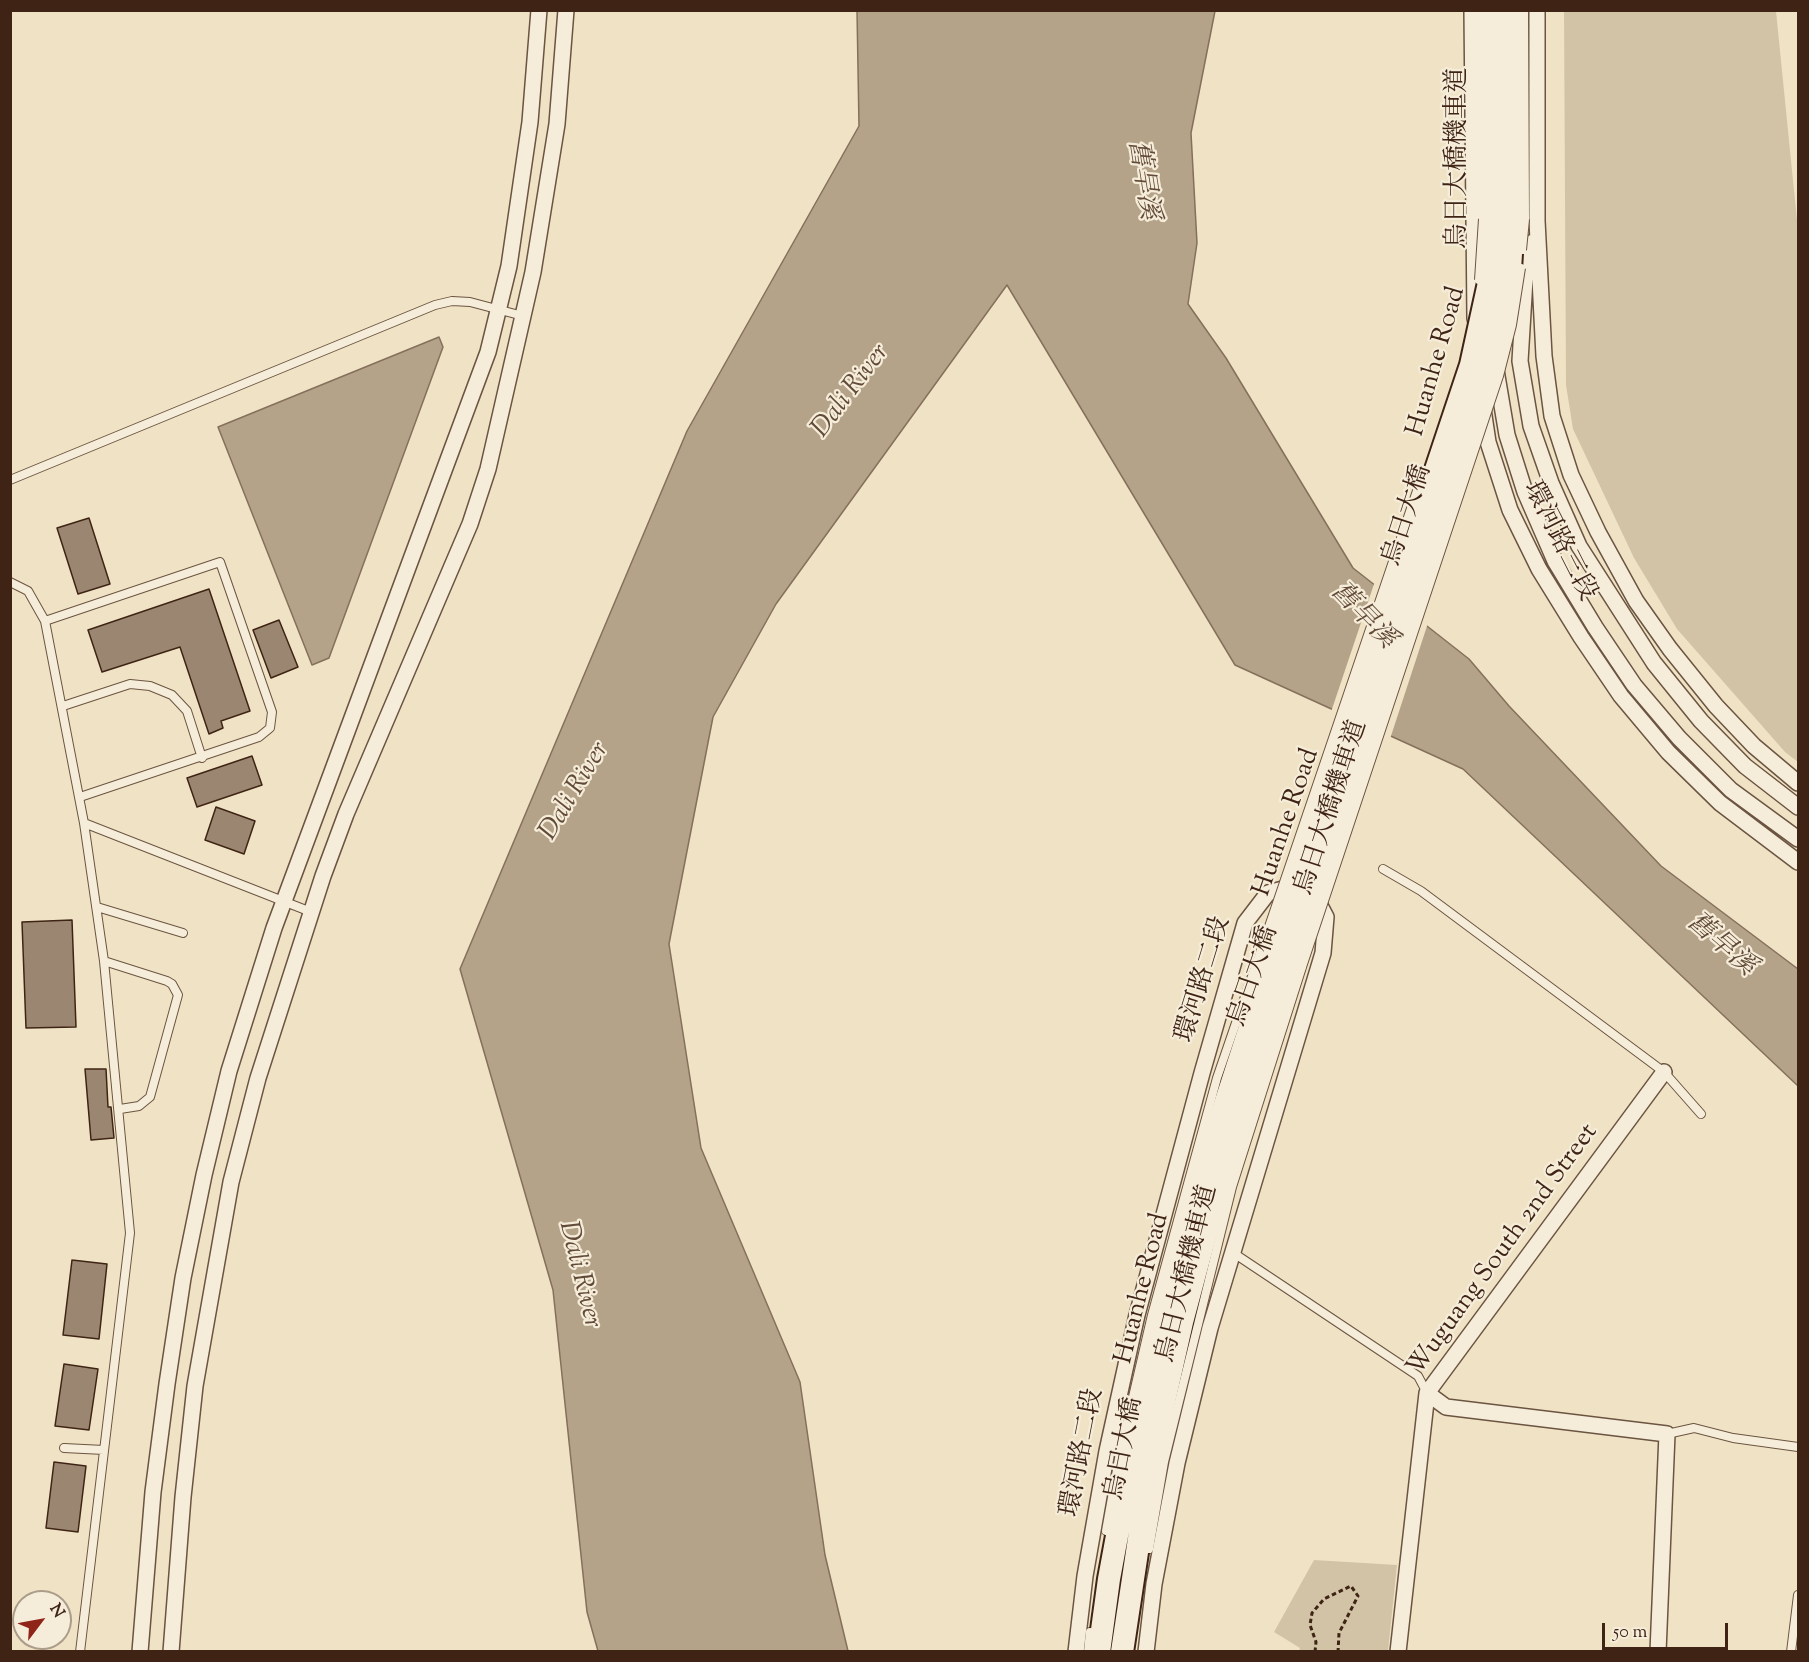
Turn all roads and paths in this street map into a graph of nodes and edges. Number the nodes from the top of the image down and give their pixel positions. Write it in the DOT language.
graph roads {
  1 [pos="539,10"];
  2 [pos="566,10"];
  3 [pos="1472,10"];
  4 [pos="1483,10"];
  5 [pos="1494,10"];
  6 [pos="1512,10"];
  7 [pos="1524,10"];
  8 [pos="1538,10"];
  9 [pos="1537,221"];
  10 [pos="498,310"];
  11 [pos="524,316"];
  12 [pos="1467,339"];
  13 [pos="1427,462"];
  14 [pos="10,480"];
  15 [pos="10,582"];
  16 [pos="45,621"];
  17 [pos="63,706"];
  18 [pos="202,758"];
  19 [pos="1798,783"];
  20 [pos="80,797"];
  21 [pos="1798,807"];
  22 [pos="84,823"];
  23 [pos="1798,839"];
  24 [pos="1798,862"];
  25 [pos="1383,869"];
  26 [pos="284,901"];
  27 [pos="97,907"];
  28 [pos="311,912"];
  29 [pos="183,933"];
  30 [pos="104,961"];
  31 [pos="1664,1072"];
  32 [pos="1239,1085"];
  33 [pos="120,1109"];
  34 [pos="1701,1114"];
  35 [pos="1232,1252"];
  36 [pos="1427,1393"];
  37 [pos="1667,1434"];
  38 [pos="1798,1447"];
  39 [pos="64,1448"];
  40 [pos="104,1450"];
  41 [pos="1104,1543"];
  42 [pos="1146,1562"];
  43 [pos="1120,1580"];
  44 [pos="1798,1595"];
  45 [pos="1798,1610"];
  46 [pos="1092,1619"];
  47 [pos="80,1652"];
  48 [pos="140,1652"];
  49 [pos="171,1652"];
  50 [pos="1076,1652"];
  51 [pos="1088,1652"];
  52 [pos="1099,1652"];
  53 [pos="1122,1652"];
  54 [pos="1146,1652"];
  55 [pos="1315,1652"];
  56 [pos="1338,1652"];
  57 [pos="1398,1652"];
  58 [pos="1658,1652"];
  59 [pos="1791,1652"];
  1 -- 10 [label="street"];
  2 -- 11 [label="street"];
  3 -- 24 [label="street, 環河路三段"];
  4 -- 12 [label="lane, 烏日大橋機車道, bridge"];
  4 -- 23 [label="street, 環河路三段"];
  5 -- 32 [label="street, Huanhe Road, bridge"];
  6 -- 32 [label="street, 烏日大橋, bridge"];
  7 -- 32 [label="lane, 烏日大橋機車道, bridge"];
  8 -- 9 [label="street, 環河路三段"];
  9 -- 19 [label="street, 環河路三段"];
  9 -- 21 [label="street, 環河路三段"];
  10 -- 11 [label="lane"];
  10 -- 14 [label="lane"];
  10 -- 26 [label="street"];
  11 -- 28 [label="street"];
  13 -- 32 [label="lane, 烏日大橋機車道, bridge"];
  15 -- 16 [label="lane"];
  16 -- 17 [label="lane"];
  16 -- 18 [label="lane"];
  17 -- 18 [label="lane"];
  17 -- 20 [label="lane"];
  18 -- 20 [label="lane"];
  20 -- 22 [label="lane"];
  22 -- 26 [label="lane"];
  22 -- 27 [label="lane"];
  25 -- 31 [label="lane"];
  26 -- 28 [label="lane"];
  26 -- 48 [label="street"];
  27 -- 29 [label="lane"];
  27 -- 30 [label="lane"];
  28 -- 49 [label="street"];
  30 -- 33 [label="lane"];
  30 -- 33 [label="lane"];
  31 -- 34 [label="lane"];
  31 -- 36 [label="street, Wuguang South 2nd Street"];
  32 -- 41 [label="lane, 烏日大橋機車道"];
  32 -- 42 [label="lane, 烏日大橋機車道"];
  32 -- 43 [label="street, 烏日大橋"];
  33 -- 40 [label="lane"];
  35 -- 36 [label="lane"];
  35 -- 50 [label="street, 環河路二段"];
  35 -- 54 [label="street, 環河路二段"];
  36 -- 37 [label="street"];
  36 -- 57 [label="street, Wuguang South 2nd Street"];
  37 -- 38 [label="lane"];
  37 -- 58 [label="street"];
  39 -- 40 [label="lane"];
  40 -- 47 [label="lane"];
  43 -- 52 [label="street"];
  43 -- 53 [label="street"];
  44 -- 45 [label="lane"];
  45 -- 59 [label="lane"];
  46 -- 51 [label="lane"];
  55 -- 56 [label="path"];
}
